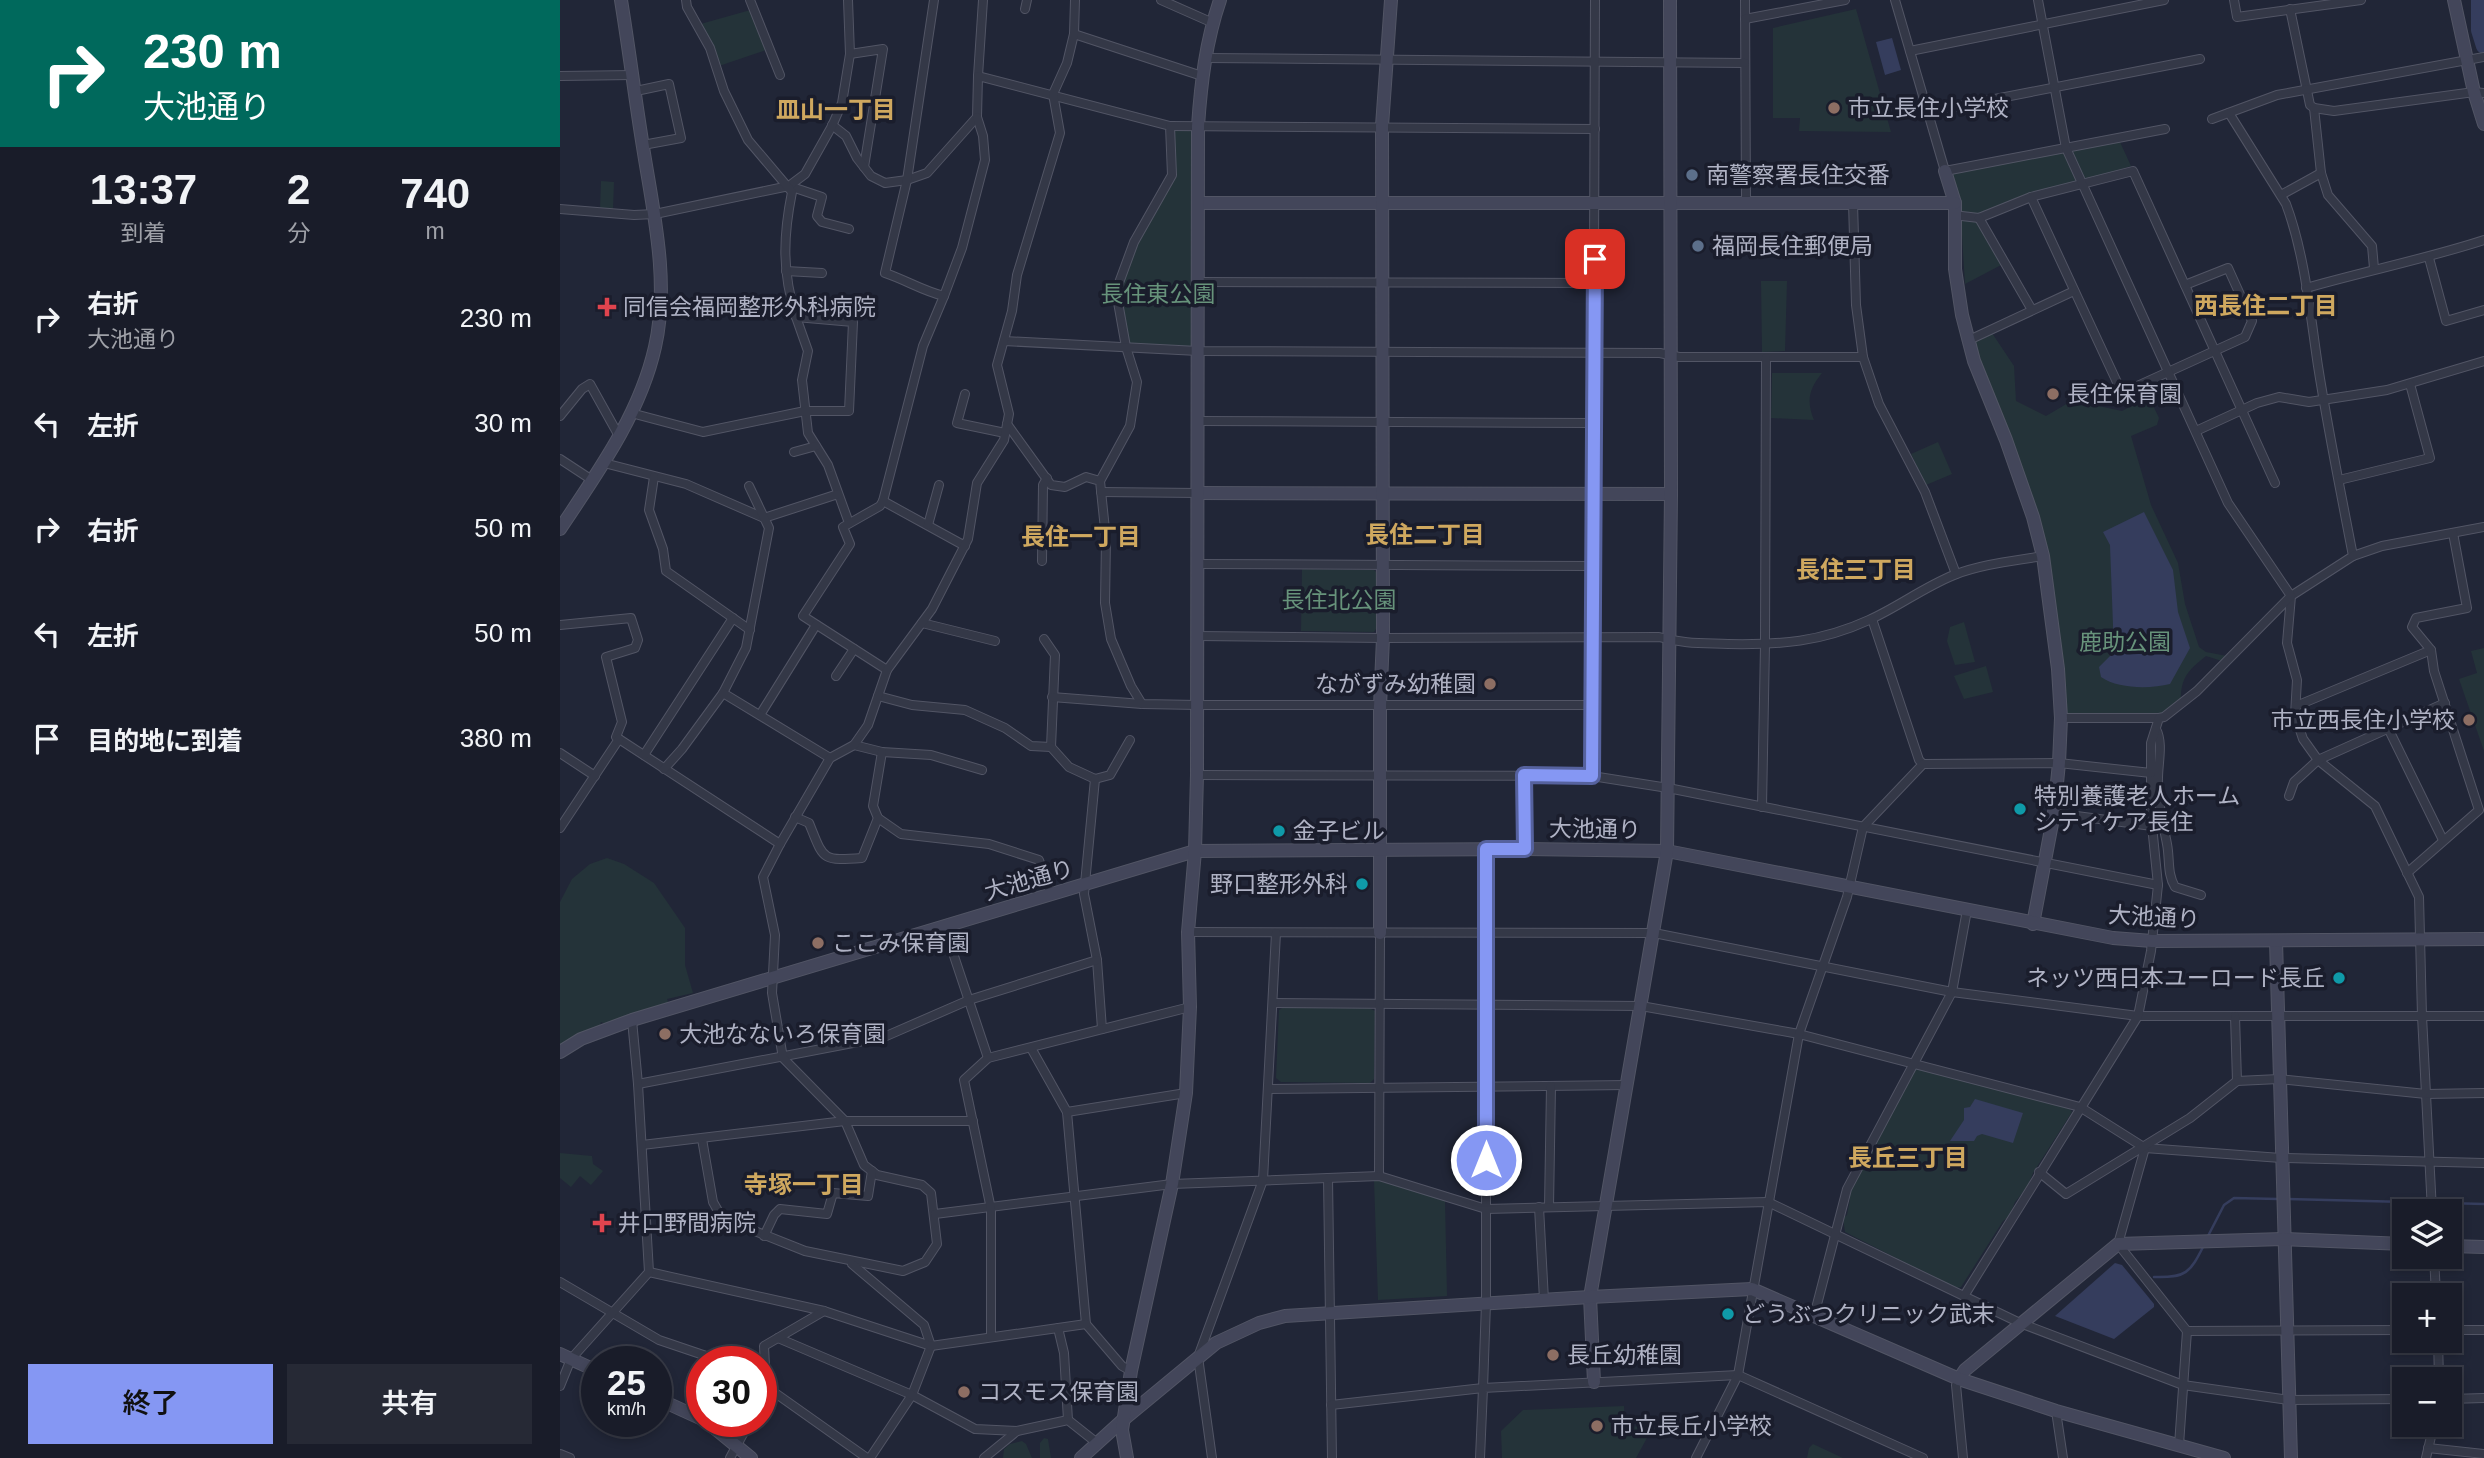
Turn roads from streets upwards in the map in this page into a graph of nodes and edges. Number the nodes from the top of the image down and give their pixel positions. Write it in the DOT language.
graph roads {
  1 [pos="621,0"];
  2 [pos="686,0"];
  3 [pos="750,0"];
  4 [pos="848,0"];
  5 [pos="934,0"];
  6 [pos="982,0"];
  7 [pos="1074,0"];
  8 [pos="1161,0"];
  9 [pos="1220,0"];
  10 [pos="1391,0"];
  11 [pos="1595,0"];
  12 [pos="1670,0"];
  13 [pos="1745,0"];
  14 [pos="1845,0"];
  15 [pos="1895,0"];
  16 [pos="2038,0"];
  17 [pos="2164,0"];
  18 [pos="2234,0"];
  19 [pos="2361,0"];
  20 [pos="2454,0"];
  21 [pos="2290,9"];
  22 [pos="1745,19"];
  23 [pos="1213,23"];
  24 [pos="2043,24"];
  25 [pos="1074,34"];
  26 [pos="1910,51"];
  27 [pos="850,54"];
  28 [pos="1205,58"];
  29 [pos="2200,59"];
  30 [pos="2477,59"];
  31 [pos="1386,60"];
  32 [pos="1594,62"];
  33 [pos="1669,62"];
  34 [pos="1745,63"];
  35 [pos="633,75"];
  36 [pos="780,75"];
  37 [pos="560,76"];
  38 [pos="978,76"];
  39 [pos="1202,76"];
  40 [pos="2054,86"];
  41 [pos="2308,89"];
  42 [pos="636,90"];
  43 [pos="2479,93"];
  44 [pos="1053,94"];
  45 [pos="2314,108"];
  46 [pos="1928,112"];
  47 [pos="2229,113"];
  48 [pos="977,117"];
  49 [pos="2212,119"];
  50 [pos="2484,124"];
  51 [pos="832,125"];
  52 [pos="1170,126"];
  53 [pos="1198,126"];
  54 [pos="1382,126"];
  55 [pos="1595,129"];
  56 [pos="2165,129"];
  57 [pos="643,145"];
  58 [pos="2066,148"];
  59 [pos="864,167"];
  60 [pos="1945,171"];
  61 [pos="2321,173"];
  62 [pos="907,180"];
  63 [pos="2082,184"];
  64 [pos="789,186"];
  65 [pos="2281,195"];
  66 [pos="2031,197"];
  67 [pos="1383,202"];
  68 [pos="1746,202"];
  69 [pos="1198,203"];
  70 [pos="1669,203"];
  71 [pos="1853,203"];
  72 [pos="1595,204"];
  73 [pos="560,209"];
  74 [pos="1954,209"];
  75 [pos="655,214"];
  76 [pos="1979,218"];
  77 [pos="849,229"];
  78 [pos="2484,240"];
  79 [pos="2429,258"];
  80 [pos="2374,268"];
  81 [pos="786,271"];
  82 [pos="822,272"];
  83 [pos="1199,282"];
  84 [pos="1382,282"];
  85 [pos="1594,283"];
  86 [pos="2185,285"];
  87 [pos="2306,288"];
  88 [pos="2074,291"];
  89 [pos="944,296"];
  90 [pos="2032,310"];
  91 [pos="2484,310"];
  92 [pos="796,317"];
  93 [pos="1969,340"];
  94 [pos="1004,341"];
  95 [pos="1126,347"];
  96 [pos="1198,351"];
  97 [pos="2215,351"];
  98 [pos="1382,352"];
  99 [pos="1595,353"];
  100 [pos="1670,354"];
  101 [pos="1863,357"];
  102 [pos="1766,358"];
  103 [pos="2484,361"];
  104 [pos="2168,371"];
  105 [pos="2410,384"];
  106 [pos="965,394"];
  107 [pos="2324,400"];
  108 [pos="2242,410"];
  109 [pos="805,411"];
  110 [pos="631,413"];
  111 [pos="560,416"];
  112 [pos="1198,421"];
  113 [pos="1382,422"];
  114 [pos="1594,423"];
  115 [pos="1006,428"];
  116 [pos="2196,431"];
  117 [pos="619,436"];
  118 [pos="816,446"];
  119 [pos="794,452"];
  120 [pos="560,459"];
  121 [pos="604,463"];
  122 [pos="654,477"];
  123 [pos="1047,478"];
  124 [pos="592,480"];
  125 [pos="1100,481"];
  126 [pos="2339,481"];
  127 [pos="2274,482"];
  128 [pos="939,485"];
  129 [pos="749,486"];
  130 [pos="1101,492"];
  131 [pos="1198,493"];
  132 [pos="838,494"];
  133 [pos="1382,494"];
  134 [pos="1594,494"];
  135 [pos="1671,494"];
  136 [pos="883,501"];
  137 [pos="764,518"];
  138 [pos="849,523"];
  139 [pos="928,525"];
  140 [pos="2484,527"];
  141 [pos="560,529"];
  142 [pos="2453,533"];
  143 [pos="965,546"];
  144 [pos="2043,556"];
  145 [pos="2353,556"];
  146 [pos="1042,561"];
  147 [pos="1198,564"];
  148 [pos="1382,566"];
  149 [pos="1593,566"];
  150 [pos="1956,574"];
  151 [pos="2291,596"];
  152 [pos="733,618"];
  153 [pos="1872,619"];
  154 [pos="922,623"];
  155 [pos="560,625"];
  156 [pos="816,625"];
  157 [pos="750,630"];
  158 [pos="1196,636"];
  159 [pos="1593,636"];
  160 [pos="1383,638"];
  161 [pos="1044,639"];
  162 [pos="1668,639"];
  163 [pos="995,641"];
  164 [pos="1765,645"];
  165 [pos="854,649"];
  166 [pos="2431,650"];
  167 [pos="887,670"];
  168 [pos="836,676"];
  169 [pos="723,693"];
  170 [pos="878,696"];
  171 [pos="1052,697"];
  172 [pos="2445,703"];
  173 [pos="1142,704"];
  174 [pos="1197,705"];
  175 [pos="1592,705"];
  176 [pos="2296,705"];
  177 [pos="1380,706"];
  178 [pos="760,715"];
  179 [pos="2061,718"];
  180 [pos="2160,718"];
  181 [pos="2388,728"];
  182 [pos="2156,729"];
  183 [pos="619,739"];
  184 [pos="1130,740"];
  185 [pos="854,745"];
  186 [pos="1051,747"];
  187 [pos="882,752"];
  188 [pos="560,753"];
  189 [pos="644,755"];
  190 [pos="830,758"];
  191 [pos="2318,760"];
  192 [pos="2059,763"];
  193 [pos="1923,764"];
  194 [pos="664,769"];
  195 [pos="982,770"];
  196 [pos="2151,773"];
  197 [pos="1197,775"];
  198 [pos="1524,775"];
  199 [pos="595,776"];
  200 [pos="1381,776"];
  201 [pos="1592,776"];
  202 [pos="1095,779"];
  203 [pos="1668,788"];
  204 [pos="2289,796"];
  205 [pos="1762,807"];
  206 [pos="2482,810"];
  207 [pos="2054,813"];
  208 [pos="795,817"];
  209 [pos="878,818"];
  210 [pos="1863,827"];
  211 [pos="2152,827"];
  212 [pos="560,828"];
  213 [pos="2443,840"];
  214 [pos="780,844"];
  215 [pos="1486,849"];
  216 [pos="1525,849"];
  217 [pos="1380,850"];
  218 [pos="1667,851"];
  219 [pos="1195,852"];
  220 [pos="2045,863"];
  221 [pos="2407,873"];
  222 [pos="2158,885"];
  223 [pos="1086,886"];
  224 [pos="1849,888"];
  225 [pos="1051,895"];
  226 [pos="2200,895"];
  227 [pos="1967,911"];
  228 [pos="2033,924"];
  229 [pos="944,926"];
  230 [pos="1188,932"];
  231 [pos="1276,933"];
  232 [pos="1380,933"];
  233 [pos="1486,933"];
  234 [pos="1654,933"];
  235 [pos="2484,939"];
  236 [pos="2420,940"];
  237 [pos="2152,941"];
  238 [pos="2276,941"];
  239 [pos="1097,960"];
  240 [pos="1822,965"];
  241 [pos="772,978"];
  242 [pos="1952,992"];
  243 [pos="969,999"];
  244 [pos="1273,1003"];
  245 [pos="1380,1003"];
  246 [pos="1486,1004"];
  247 [pos="1641,1006"];
  248 [pos="1190,1007"];
  249 [pos="2138,1016"];
  250 [pos="2235,1016"];
  251 [pos="2277,1016"];
  252 [pos="2422,1016"];
  253 [pos="2484,1016"];
  254 [pos="632,1020"];
  255 [pos="1102,1029"];
  256 [pos="1799,1034"];
  257 [pos="1031,1048"];
  258 [pos="560,1052"];
  259 [pos="783,1058"];
  260 [pos="988,1058"];
  261 [pos="1913,1063"];
  262 [pos="2279,1079"];
  263 [pos="2237,1080"];
  264 [pos="638,1084"];
  265 [pos="1627,1085"];
  266 [pos="1486,1086"];
  267 [pos="1550,1086"];
  268 [pos="1379,1087"];
  269 [pos="1268,1089"];
  270 [pos="1186,1093"];
  271 [pos="2484,1093"];
  272 [pos="2426,1094"];
  273 [pos="2080,1107"];
  274 [pos="1067,1112"];
  275 [pos="845,1121"];
  276 [pos="973,1121"];
  277 [pos="702,1139"];
  278 [pos="642,1145"];
  279 [pos="2145,1148"];
  280 [pos="2281,1158"];
  281 [pos="2430,1162"];
  282 [pos="2484,1163"];
  283 [pos="872,1171"];
  284 [pos="2039,1172"];
  285 [pos="1378,1176"];
  286 [pos="1328,1178"];
  287 [pos="1263,1180"];
  288 [pos="1172,1184"];
  289 [pos="1074,1195"];
  290 [pos="2432,1199"];
  291 [pos="1768,1202"];
  292 [pos="1606,1205"];
  293 [pos="1539,1207"];
  294 [pos="1549,1207"];
  295 [pos="991,1209"];
  296 [pos="1486,1209"];
  297 [pos="936,1214"];
  298 [pos="1836,1234"];
  299 [pos="764,1236"];
  300 [pos="2283,1239"];
  301 [pos="2118,1244"];
  302 [pos="2392,1244"];
  303 [pos="2462,1246"];
  304 [pos="2484,1247"];
  305 [pos="850,1262"];
  306 [pos="649,1272"];
  307 [pos="560,1282"];
  308 [pos="1752,1289"];
  309 [pos="1964,1296"];
  310 [pos="1590,1297"];
  311 [pos="1544,1300"];
  312 [pos="1486,1303"];
  313 [pos="824,1311"];
  314 [pos="611,1312"];
  315 [pos="1330,1312"];
  316 [pos="1814,1316"];
  317 [pos="2020,1323"];
  318 [pos="1086,1324"];
  319 [pos="1058,1328"];
  320 [pos="2392,1330"];
  321 [pos="2462,1330"];
  322 [pos="2484,1330"];
  323 [pos="2187,1331"];
  324 [pos="2286,1331"];
  325 [pos="991,1337"];
  326 [pos="778,1338"];
  327 [pos="764,1346"];
  328 [pos="931,1346"];
  329 [pos="686,1349"];
  330 [pos="566,1357"];
  331 [pos="1198,1357"];
  332 [pos="1131,1371"];
  333 [pos="1738,1374"];
  334 [pos="1959,1379"];
  335 [pos="1594,1382"];
  336 [pos="2183,1385"];
  337 [pos="560,1386"];
  338 [pos="1483,1388"];
  339 [pos="777,1393"];
  340 [pos="912,1395"];
  341 [pos="2484,1398"];
  342 [pos="2392,1399"];
  343 [pos="2462,1399"];
  344 [pos="2289,1400"];
  345 [pos="1331,1405"];
  346 [pos="2056,1411"];
  347 [pos="1124,1419"];
  348 [pos="1068,1420"];
  349 [pos="1017,1431"];
  350 [pos="719,1437"];
  351 [pos="742,1437"];
  352 [pos="2431,1437"];
  353 [pos="1097,1443"];
  354 [pos="2179,1445"];
  355 [pos="2428,1448"];
  356 [pos="734,1453"];
  357 [pos="560,1454"];
  358 [pos="2484,1454"];
  359 [pos="570,1458"];
  360 [pos="751,1458"];
  361 [pos="869,1458"];
  362 [pos="984,1458"];
  363 [pos="1081,1458"];
  364 [pos="1127,1458"];
  365 [pos="1212,1458"];
  366 [pos="1332,1458"];
  367 [pos="1480,1458"];
  368 [pos="1696,1458"];
  369 [pos="1923,1458"];
  370 [pos="1963,1458"];
  371 [pos="2063,1458"];
  372 [pos="2224,1458"];
  373 [pos="2291,1458"];
  374 [pos="2426,1458"];
  1 -- 35 [label="street"];
  2 -- 64 [label="street"];
  3 -- 36 [label="street"];
  4 -- 27 [label="street"];
  5 -- 62 [label="street"];
  6 -- 38 [label="street"];
  7 -- 25 [label="street"];
  8 -- 23 [label="street"];
  9 -- 23 [label="street"];
  10 -- 31 [label="street"];
  11 -- 32 [label="street"];
  12 -- 33 [label="street"];
  13 -- 22 [label="street"];
  14 -- 22 [label="street"];
  15 -- 26 [label="street"];
  16 -- 24 [label="street"];
  17 -- 24 [label="street"];
  18 -- 21 [label="street"];
  19 -- 21 [label="street"];
  20 -- 30 [label="street"];
  21 -- 41 [label="street"];
  22 -- 34 [label="street"];
  23 -- 28 [label="street"];
  24 -- 26 [label="street"];
  24 -- 40 [label="street"];
  25 -- 39 [label="street"];
  25 -- 44 [label="street"];
  26 -- 46 [label="street"];
  27 -- 51 [label="street"];
  27 -- 59 [label="street"];
  28 -- 31 [label="street"];
  28 -- 39 [label="street"];
  29 -- 40 [label="street"];
  30 -- 41 [label="street"];
  30 -- 43 [label="street"];
  31 -- 32 [label="street"];
  31 -- 54 [label="street"];
  32 -- 33 [label="street"];
  32 -- 55 [label="street"];
  33 -- 34 [label="street"];
  33 -- 70 [label="street"];
  34 -- 68 [label="street"];
  35 -- 37 [label="street"];
  35 -- 42 [label="street"];
  38 -- 44 [label="street"];
  38 -- 48 [label="street"];
  39 -- 53 [label="street"];
  40 -- 46 [label="street"];
  40 -- 58 [label="street"];
  41 -- 45 [label="street"];
  41 -- 47 [label="street"];
  42 -- 57 [label="street"];
  42 -- 57 [label="street"];
  43 -- 45 [label="street"];
  43 -- 50 [label="street"];
  44 -- 52 [label="street"];
  44 -- 94 [label="street"];
  45 -- 61 [label="street"];
  46 -- 60 [label="street"];
  47 -- 49 [label="street"];
  47 -- 65 [label="street"];
  48 -- 62 [label="street"];
  48 -- 89 [label="street"];
  51 -- 59 [label="street"];
  51 -- 64 [label="street"];
  52 -- 53 [label="street"];
  52 -- 95 [label="street"];
  53 -- 54 [label="street"];
  53 -- 69 [label="street"];
  54 -- 55 [label="street"];
  54 -- 67 [label="street"];
  55 -- 72 [label="street"];
  56 -- 58 [label="street"];
  57 -- 75 [label="street"];
  58 -- 60 [label="street"];
  58 -- 63 [label="street"];
  59 -- 62 [label="street"];
  60 -- 74 [label="street"];
  61 -- 65 [label="street"];
  61 -- 80 [label="street"];
  62 -- 89 [label="street"];
  63 -- 66 [label="street"];
  63 -- 86 [label="street"];
  63 -- 104 [label="street"];
  64 -- 75 [label="street"];
  64 -- 77 [label="street"];
  64 -- 81 [label="street"];
  65 -- 87 [label="street"];
  66 -- 76 [label="street"];
  66 -- 88 [label="street"];
  67 -- 69 [label="street"];
  67 -- 72 [label="street"];
  67 -- 84 [label="street"];
  68 -- 70 [label="street"];
  68 -- 71 [label="street"];
  69 -- 83 [label="street"];
  70 -- 72 [label="street"];
  70 -- 100 [label="street"];
  71 -- 74 [label="street"];
  71 -- 101 [label="street"];
  72 -- 85 [label="street"];
  73 -- 75 [label="street"];
  74 -- 76 [label="street"];
  74 -- 93 [label="street"];
  75 -- 110 [label="street"];
  76 -- 90 [label="street"];
  78 -- 79 [label="street"];
  79 -- 80 [label="street"];
  79 -- 91 [label="street"];
  80 -- 87 [label="street"];
  81 -- 82 [label="street"];
  81 -- 92 [label="street"];
  83 -- 84 [label="street"];
  83 -- 96 [label="street"];
  84 -- 85 [label="street"];
  84 -- 98 [label="street"];
  85 -- 99 [label="street"];
  86 -- 97 [label="street"];
  86 -- 97 [label="street"];
  87 -- 107 [label="street"];
  88 -- 90 [label="street"];
  88 -- 104 [label="street"];
  89 -- 136 [label="street"];
  90 -- 93 [label="street"];
  92 -- 109 [label="street"];
  92 -- 109 [label="street"];
  93 -- 144 [label="street"];
  94 -- 95 [label="street"];
  94 -- 115 [label="street"];
  95 -- 96 [label="street"];
  95 -- 125 [label="street"];
  96 -- 98 [label="street"];
  96 -- 112 [label="street"];
  97 -- 104 [label="street"];
  97 -- 108 [label="street"];
  98 -- 99 [label="street"];
  98 -- 113 [label="street"];
  99 -- 100 [label="street"];
  99 -- 114 [label="street"];
  100 -- 102 [label="street"];
  100 -- 135 [label="street"];
  101 -- 102 [label="street"];
  101 -- 150 [label="street"];
  102 -- 164 [label="street"];
  103 -- 105 [label="street"];
  104 -- 116 [label="street"];
  105 -- 107 [label="street"];
  105 -- 126 [label="street"];
  106 -- 115 [label="street"];
  107 -- 108 [label="street"];
  107 -- 126 [label="street"];
  108 -- 116 [label="street"];
  108 -- 127 [label="street"];
  109 -- 110 [label="street"];
  109 -- 118 [label="street"];
  110 -- 117 [label="street"];
  111 -- 117 [label="street"];
  112 -- 113 [label="street"];
  112 -- 131 [label="street"];
  113 -- 114 [label="street"];
  113 -- 133 [label="street"];
  114 -- 134 [label="street"];
  115 -- 123 [label="street"];
  115 -- 143 [label="street"];
  116 -- 151 [label="street"];
  117 -- 121 [label="street"];
  118 -- 119 [label="street"];
  118 -- 132 [label="street"];
  120 -- 124 [label="street"];
  121 -- 122 [label="street"];
  121 -- 124 [label="street"];
  122 -- 137 [label="street"];
  122 -- 152 [label="street"];
  123 -- 125 [label="street"];
  123 -- 146 [label="street"];
  124 -- 141 [label="street"];
  125 -- 130 [label="street"];
  126 -- 145 [label="street"];
  128 -- 139 [label="street"];
  129 -- 137 [label="street"];
  130 -- 131 [label="street"];
  130 -- 173 [label="street"];
  131 -- 133 [label="street"];
  131 -- 147 [label="street"];
  132 -- 137 [label="street"];
  132 -- 138 [label="street"];
  133 -- 134 [label="street"];
  133 -- 148 [label="street"];
  134 -- 135 [label="street"];
  134 -- 149 [label="street"];
  135 -- 162 [label="street"];
  136 -- 138 [label="street"];
  136 -- 139 [label="street"];
  137 -- 157 [label="street"];
  138 -- 156 [label="street"];
  139 -- 143 [label="street"];
  140 -- 142 [label="street"];
  142 -- 145 [label="street"];
  142 -- 166 [label="street"];
  143 -- 154 [label="street"];
  144 -- 150 [label="street"];
  144 -- 179 [label="street"];
  145 -- 151 [label="street"];
  147 -- 148 [label="street"];
  147 -- 158 [label="street"];
  148 -- 149 [label="street"];
  148 -- 160 [label="street"];
  149 -- 159 [label="street"];
  150 -- 153 [label="street"];
  151 -- 176 [label="street"];
  151 -- 180 [label="street"];
  152 -- 157 [label="street"];
  152 -- 189 [label="street"];
  153 -- 164 [label="street"];
  153 -- 193 [label="street"];
  154 -- 163 [label="street"];
  154 -- 167 [label="street"];
  155 -- 183 [label="street"];
  156 -- 165 [label="street"];
  156 -- 178 [label="street"];
  157 -- 169 [label="street"];
  158 -- 160 [label="street"];
  158 -- 174 [label="street"];
  159 -- 160 [label="street"];
  159 -- 162 [label="street"];
  159 -- 175 [label="street"];
  160 -- 177 [label="street"];
  161 -- 171 [label="street"];
  162 -- 164 [label="street"];
  162 -- 203 [label="street"];
  164 -- 205 [label="street"];
  165 -- 167 [label="street"];
  165 -- 168 [label="street"];
  166 -- 172 [label="street"];
  166 -- 176 [label="street"];
  167 -- 170 [label="street"];
  169 -- 178 [label="street"];
  169 -- 194 [label="street"];
  170 -- 185 [label="street"];
  170 -- 186 [label="street"];
  171 -- 173 [label="street"];
  171 -- 186 [label="street"];
  172 -- 181 [label="street"];
  172 -- 206 [label="street"];
  173 -- 174 [label="street"];
  174 -- 177 [label="street"];
  174 -- 197 [label="street"];
  175 -- 177 [label="street"];
  175 -- 201 [label="street"];
  176 -- 191 [label="street"];
  177 -- 200 [label="street"];
  178 -- 190 [label="street"];
  179 -- 180 [label="street"];
  179 -- 192 [label="street"];
  180 -- 182 [label="street"];
  181 -- 191 [label="street"];
  181 -- 213 [label="street"];
  182 -- 196 [label="street"];
  182 -- 226 [label="street"];
  183 -- 189 [label="street"];
  183 -- 199 [label="street"];
  184 -- 202 [label="street"];
  185 -- 187 [label="street"];
  185 -- 190 [label="street"];
  186 -- 202 [label="street"];
  187 -- 195 [label="street"];
  187 -- 209 [label="street"];
  188 -- 199 [label="street"];
  189 -- 194 [label="street"];
  190 -- 208 [label="street"];
  191 -- 204 [label="street"];
  191 -- 221 [label="street"];
  192 -- 193 [label="street"];
  192 -- 196 [label="street"];
  192 -- 207 [label="street"];
  193 -- 210 [label="street"];
  194 -- 214 [label="street"];
  196 -- 211 [label="street"];
  197 -- 200 [label="street"];
  197 -- 219 [label="street"];
  198 -- 200 [label="street"];
  198 -- 201 [label="street"];
  198 -- 216 [label="street"];
  199 -- 212 [label="street"];
  200 -- 217 [label="street"];
  201 -- 203 [label="street"];
  202 -- 223 [label="street"];
  203 -- 205 [label="street"];
  203 -- 218 [label="street"];
  205 -- 210 [label="street"];
  206 -- 213 [label="street"];
  207 -- 211 [label="street"];
  207 -- 220 [label="street"];
  208 -- 209 [label="street"];
  208 -- 214 [label="street"];
  209 -- 225 [label="street"];
  210 -- 220 [label="street"];
  210 -- 224 [label="street"];
  211 -- 222 [label="street"];
  213 -- 221 [label="street"];
  214 -- 241 [label="street"];
  215 -- 216 [label="street, 大池通り"];
  215 -- 217 [label="street, 大池通り"];
  215 -- 233 [label="street"];
  216 -- 218 [label="street, 大池通り"];
  217 -- 219 [label="street, 大池通り"];
  217 -- 232 [label="street"];
  218 -- 224 [label="street, 大池通り"];
  218 -- 234 [label="street"];
  219 -- 223 [label="street, 大池通り"];
  219 -- 230 [label="street"];
  220 -- 222 [label="street"];
  220 -- 228 [label="street"];
  221 -- 236 [label="street"];
  222 -- 237 [label="street"];
  223 -- 225 [label="street, 大池通り"];
  223 -- 239 [label="street"];
  224 -- 227 [label="street, 大池通り"];
  224 -- 240 [label="street"];
  225 -- 229 [label="street, 大池通り"];
  227 -- 228 [label="street, 大池通り"];
  227 -- 242 [label="street"];
  228 -- 237 [label="street, 大池通り"];
  229 -- 241 [label="street, 大池通り"];
  229 -- 243 [label="street"];
  230 -- 231 [label="street"];
  230 -- 248 [label="street"];
  231 -- 232 [label="street"];
  231 -- 244 [label="street"];
  232 -- 233 [label="street"];
  232 -- 245 [label="street"];
  233 -- 234 [label="street"];
  233 -- 246 [label="street"];
  234 -- 240 [label="street"];
  234 -- 247 [label="street"];
  235 -- 236 [label="street, 大池通り"];
  236 -- 238 [label="street, 大池通り"];
  236 -- 252 [label="street"];
  237 -- 238 [label="street, 大池通り"];
  237 -- 249 [label="street"];
  238 -- 251 [label="street"];
  239 -- 243 [label="street"];
  239 -- 255 [label="street"];
  240 -- 242 [label="street"];
  240 -- 256 [label="street"];
  241 -- 254 [label="street, 大池通り"];
  241 -- 259 [label="street"];
  242 -- 249 [label="street"];
  242 -- 261 [label="street"];
  243 -- 259 [label="street"];
  243 -- 260 [label="street"];
  244 -- 245 [label="street"];
  244 -- 269 [label="street"];
  245 -- 246 [label="street"];
  245 -- 268 [label="street"];
  246 -- 247 [label="street"];
  246 -- 266 [label="street"];
  247 -- 256 [label="street"];
  247 -- 265 [label="street"];
  248 -- 255 [label="street"];
  248 -- 270 [label="street"];
  249 -- 250 [label="street"];
  249 -- 273 [label="street"];
  250 -- 251 [label="street"];
  250 -- 263 [label="street"];
  251 -- 252 [label="street"];
  251 -- 262 [label="street"];
  252 -- 253 [label="street"];
  252 -- 272 [label="street"];
  254 -- 258 [label="street, 大池通り"];
  254 -- 264 [label="street"];
  255 -- 257 [label="street"];
  256 -- 261 [label="street"];
  256 -- 291 [label="street"];
  257 -- 260 [label="street"];
  257 -- 274 [label="street"];
  259 -- 264 [label="street"];
  259 -- 275 [label="street"];
  260 -- 276 [label="street"];
  261 -- 273 [label="street"];
  261 -- 298 [label="street"];
  262 -- 263 [label="street"];
  262 -- 272 [label="street"];
  262 -- 280 [label="street"];
  263 -- 279 [label="street"];
  264 -- 278 [label="street"];
  265 -- 267 [label="street"];
  265 -- 292 [label="street"];
  266 -- 267 [label="street"];
  266 -- 268 [label="street"];
  266 -- 296 [label="street"];
  267 -- 294 [label="street"];
  268 -- 269 [label="street"];
  268 -- 285 [label="street"];
  269 -- 287 [label="street"];
  270 -- 274 [label="street"];
  270 -- 288 [label="street"];
  271 -- 272 [label="street"];
  272 -- 281 [label="street"];
  273 -- 279 [label="street"];
  273 -- 284 [label="street"];
  274 -- 289 [label="street"];
  275 -- 276 [label="street"];
  275 -- 277 [label="street"];
  275 -- 283 [label="street"];
  276 -- 295 [label="street"];
  277 -- 278 [label="street"];
  277 -- 299 [label="street"];
  278 -- 306 [label="street"];
  279 -- 280 [label="street"];
  279 -- 284 [label="street"];
  279 -- 301 [label="street"];
  280 -- 281 [label="street"];
  280 -- 300 [label="street"];
  281 -- 282 [label="street"];
  281 -- 290 [label="street"];
  283 -- 297 [label="street"];
  283 -- 299 [label="street"];
  284 -- 309 [label="street"];
  285 -- 286 [label="street"];
  285 -- 296 [label="street"];
  286 -- 287 [label="street"];
  286 -- 315 [label="street"];
  287 -- 288 [label="street"];
  287 -- 331 [label="street"];
  288 -- 289 [label="street"];
  288 -- 332 [label="street"];
  289 -- 295 [label="street"];
  289 -- 318 [label="street"];
  291 -- 292 [label="street"];
  291 -- 298 [label="street"];
  291 -- 308 [label="street"];
  292 -- 294 [label="street"];
  292 -- 310 [label="street"];
  293 -- 294 [label="street"];
  293 -- 296 [label="street"];
  293 -- 311 [label="street"];
  295 -- 297 [label="street"];
  295 -- 325 [label="street"];
  296 -- 312 [label="street"];
  297 -- 305 [label="street"];
  298 -- 309 [label="street"];
  298 -- 316 [label="street"];
  299 -- 305 [label="street"];
  300 -- 301 [label="street"];
  300 -- 302 [label="street"];
  300 -- 324 [label="street"];
  301 -- 317 [label="street"];
  301 -- 323 [label="street"];
  303 -- 304 [label="street"];
  305 -- 328 [label="street"];
  306 -- 313 [label="street"];
  306 -- 314 [label="street"];
  307 -- 314 [label="street"];
  308 -- 310 [label="street"];
  308 -- 316 [label="street"];
  308 -- 333 [label="street"];
  309 -- 317 [label="street"];
  310 -- 311 [label="street"];
  310 -- 335 [label="street"];
  311 -- 312 [label="street"];
  312 -- 315 [label="street"];
  312 -- 338 [label="street"];
  313 -- 326 [label="street"];
  313 -- 328 [label="street"];
  314 -- 329 [label="street"];
  314 -- 330 [label="street"];
  315 -- 331 [label="street"];
  315 -- 345 [label="street"];
  316 -- 334 [label="street"];
  317 -- 334 [label="street"];
  317 -- 336 [label="street"];
  318 -- 319 [label="street"];
  318 -- 332 [label="street"];
  319 -- 325 [label="street"];
  319 -- 348 [label="street"];
  320 -- 324 [label="street"];
  321 -- 322 [label="street"];
  323 -- 324 [label="street"];
  323 -- 336 [label="street"];
  324 -- 344 [label="street"];
  325 -- 328 [label="street"];
  326 -- 327 [label="street"];
  326 -- 340 [label="street"];
  328 -- 340 [label="street"];
  330 -- 337 [label="street"];
  331 -- 347 [label="street"];
  331 -- 365 [label="street"];
  332 -- 347 [label="street"];
  333 -- 335 [label="street"];
  333 -- 368 [label="street"];
  333 -- 369 [label="street"];
  334 -- 346 [label="street"];
  334 -- 370 [label="street"];
  335 -- 338 [label="street"];
  336 -- 344 [label="street"];
  336 -- 354 [label="street"];
  338 -- 345 [label="street"];
  338 -- 367 [label="street"];
  339 -- 361 [label="street"];
  340 -- 349 [label="street"];
  340 -- 361 [label="street"];
  341 -- 343 [label="street"];
  342 -- 344 [label="street"];
  344 -- 373 [label="street"];
  345 -- 366 [label="street"];
  346 -- 354 [label="street"];
  346 -- 371 [label="street"];
  347 -- 353 [label="street"];
  347 -- 364 [label="street"];
  348 -- 349 [label="street"];
  348 -- 353 [label="street"];
  349 -- 362 [label="street"];
  350 -- 356 [label="street"];
  351 -- 356 [label="street"];
  352 -- 355 [label="street"];
  353 -- 363 [label="street"];
  354 -- 372 [label="street"];
  355 -- 358 [label="street"];
  355 -- 374 [label="street"];
  356 -- 360 [label="street"];
  357 -- 359 [label="street"];
}
